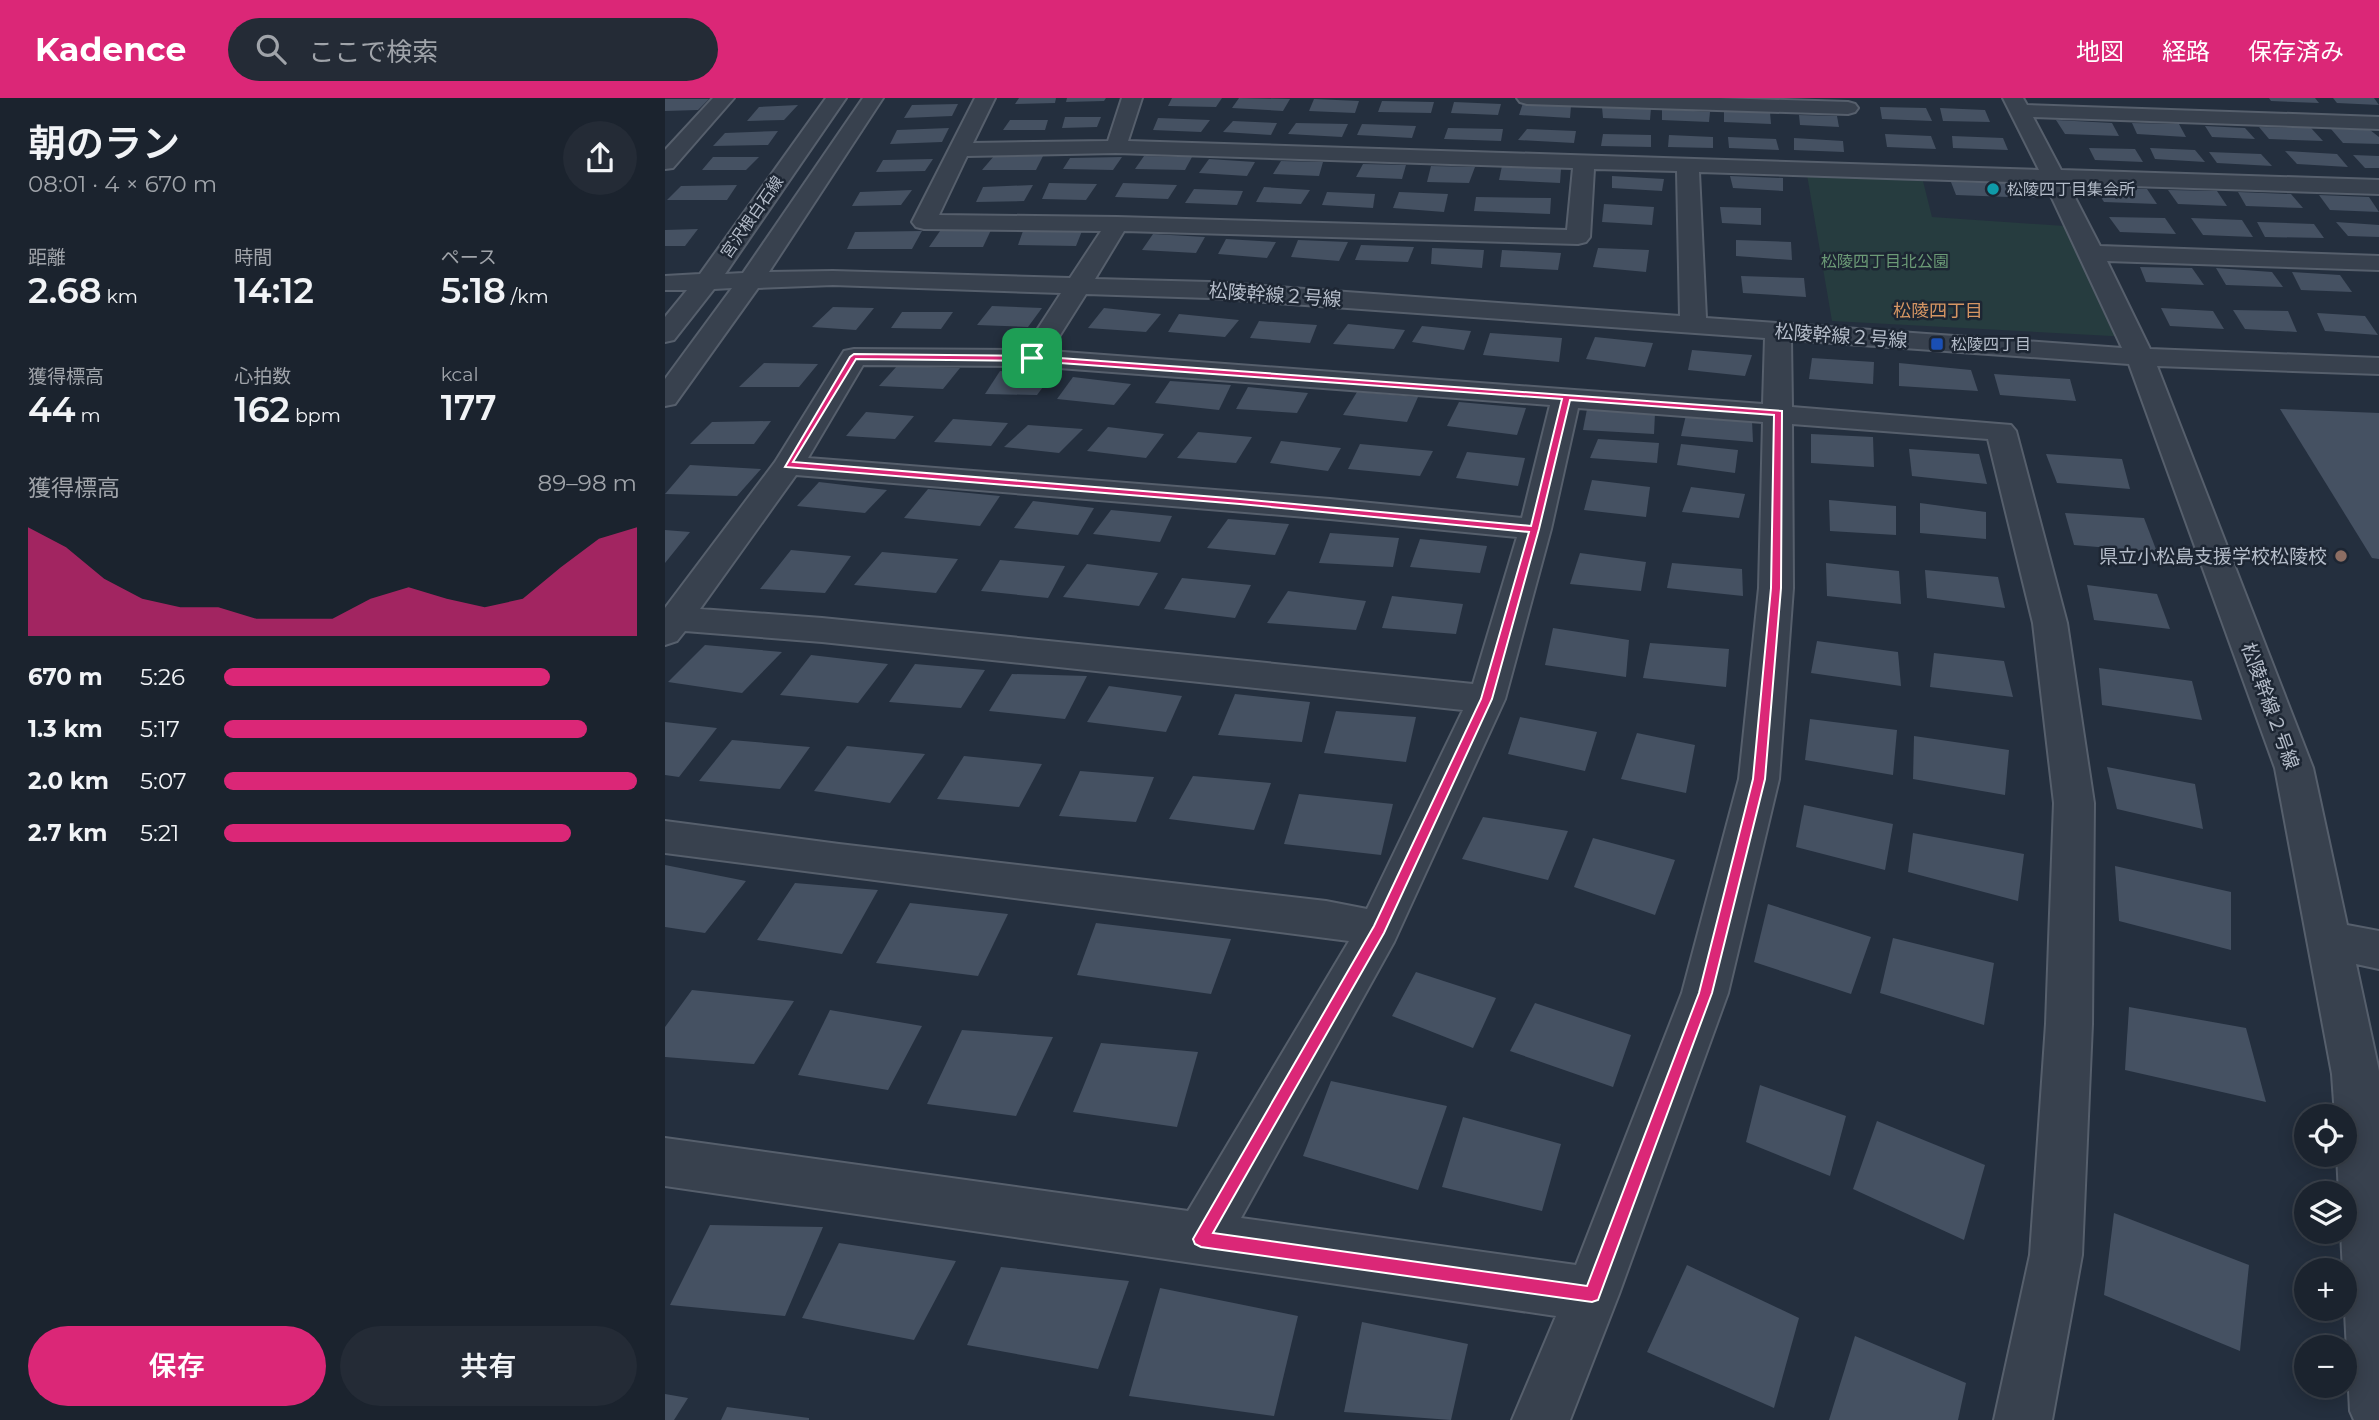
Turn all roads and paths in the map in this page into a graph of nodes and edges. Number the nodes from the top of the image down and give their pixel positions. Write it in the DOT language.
graph roads {
  1 [pos="724,98"];
  2 [pos="836,98"];
  3 [pos="873,98"];
  4 [pos="985,98"];
  5 [pos="1132,98"];
  6 [pos="1527,98"];
  7 [pos="1847,103"];
  8 [pos="2017,104"];
  9 [pos="2379,123"];
  10 [pos="1116,147"];
  11 [pos="960,150"];
  12 [pos="668,155"];
  13 [pos="1584,163"];
  14 [pos="1688,166"];
  15 [pos="1864,171"];
  16 [pos="2053,176"];
  17 [pos="2379,187"];
  18 [pos="1117,224"];
  19 [pos="2091,253"];
  20 [pos="2379,263"];
  21 [pos="751,280"];
  22 [pos="707,282"];
  23 [pos="665,283"];
  24 [pos="1076,286"];
  25 [pos="1693,325"];
  26 [pos="1778,331"];
  27 [pos="665,334"];
  28 [pos="1032,358"];
  29 [pos="2140,358"];
  30 [pos="2379,366"];
  31 [pos="1566,397"];
  32 [pos="665,398"];
  33 [pos="1779,413"];
  34 [pos="788,465"];
  35 [pos="1535,529"];
  36 [pos="671,626"];
  37 [pos="1487,699"];
  38 [pos="665,837"];
  39 [pos="1379,929"];
  40 [pos="2329,940"];
  41 [pos="2379,950"];
  42 [pos="665,1162"];
  43 [pos="1201,1239"];
  44 [pos="1592,1294"];
  45 [pos="2379,1411"];
  46 [pos="1541,1420"];
  47 [pos="2024,1420"];
  1 -- 12 [label="street"];
  2 -- 22 [label="street, 宮沢根白石線"];
  3 -- 21 [label="street"];
  4 -- 11 [label="street"];
  5 -- 10 [label="street"];
  6 -- 7 [label="street"];
  7 -- 15 [label="street"];
  8 -- 9 [label="street"];
  8 -- 16 [label="street"];
  10 -- 11 [label="street"];
  10 -- 13 [label="street"];
  11 -- 18 [label="street"];
  13 -- 14 [label="street"];
  13 -- 18 [label="street"];
  14 -- 15 [label="street"];
  14 -- 25 [label="street"];
  15 -- 16 [label="street"];
  16 -- 17 [label="street"];
  16 -- 19 [label="street"];
  18 -- 24 [label="street"];
  19 -- 20 [label="street"];
  19 -- 29 [label="street"];
  21 -- 22 [label="street, 松陵幹線２号線"];
  21 -- 24 [label="street, 松陵幹線２号線"];
  21 -- 32 [label="street"];
  22 -- 23 [label="street, 松陵幹線２号線"];
  22 -- 27 [label="street, 宮沢根白石線"];
  24 -- 25 [label="street, 松陵幹線２号線"];
  24 -- 28 [label="street"];
  25 -- 26 [label="street, 松陵幹線２号線"];
  26 -- 29 [label="street, 松陵幹線２号線"];
  26 -- 33 [label="street"];
  28 -- 31 [label="street"];
  28 -- 34 [label="street"];
  29 -- 30 [label="street"];
  29 -- 40 [label="street, 松陵幹線２号線"];
  31 -- 33 [label="street"];
  31 -- 35 [label="street"];
  33 -- 44 [label="street"];
  33 -- 47 [label="street"];
  34 -- 35 [label="street"];
  34 -- 36 [label="street"];
  35 -- 37 [label="street"];
  36 -- 37 [label="street"];
  37 -- 39 [label="street"];
  38 -- 39 [label="street"];
  39 -- 43 [label="street"];
  40 -- 41 [label="street"];
  40 -- 45 [label="street, 松陵幹線２号線"];
  42 -- 43 [label="street"];
  43 -- 44 [label="street"];
  44 -- 46 [label="street"];
}
